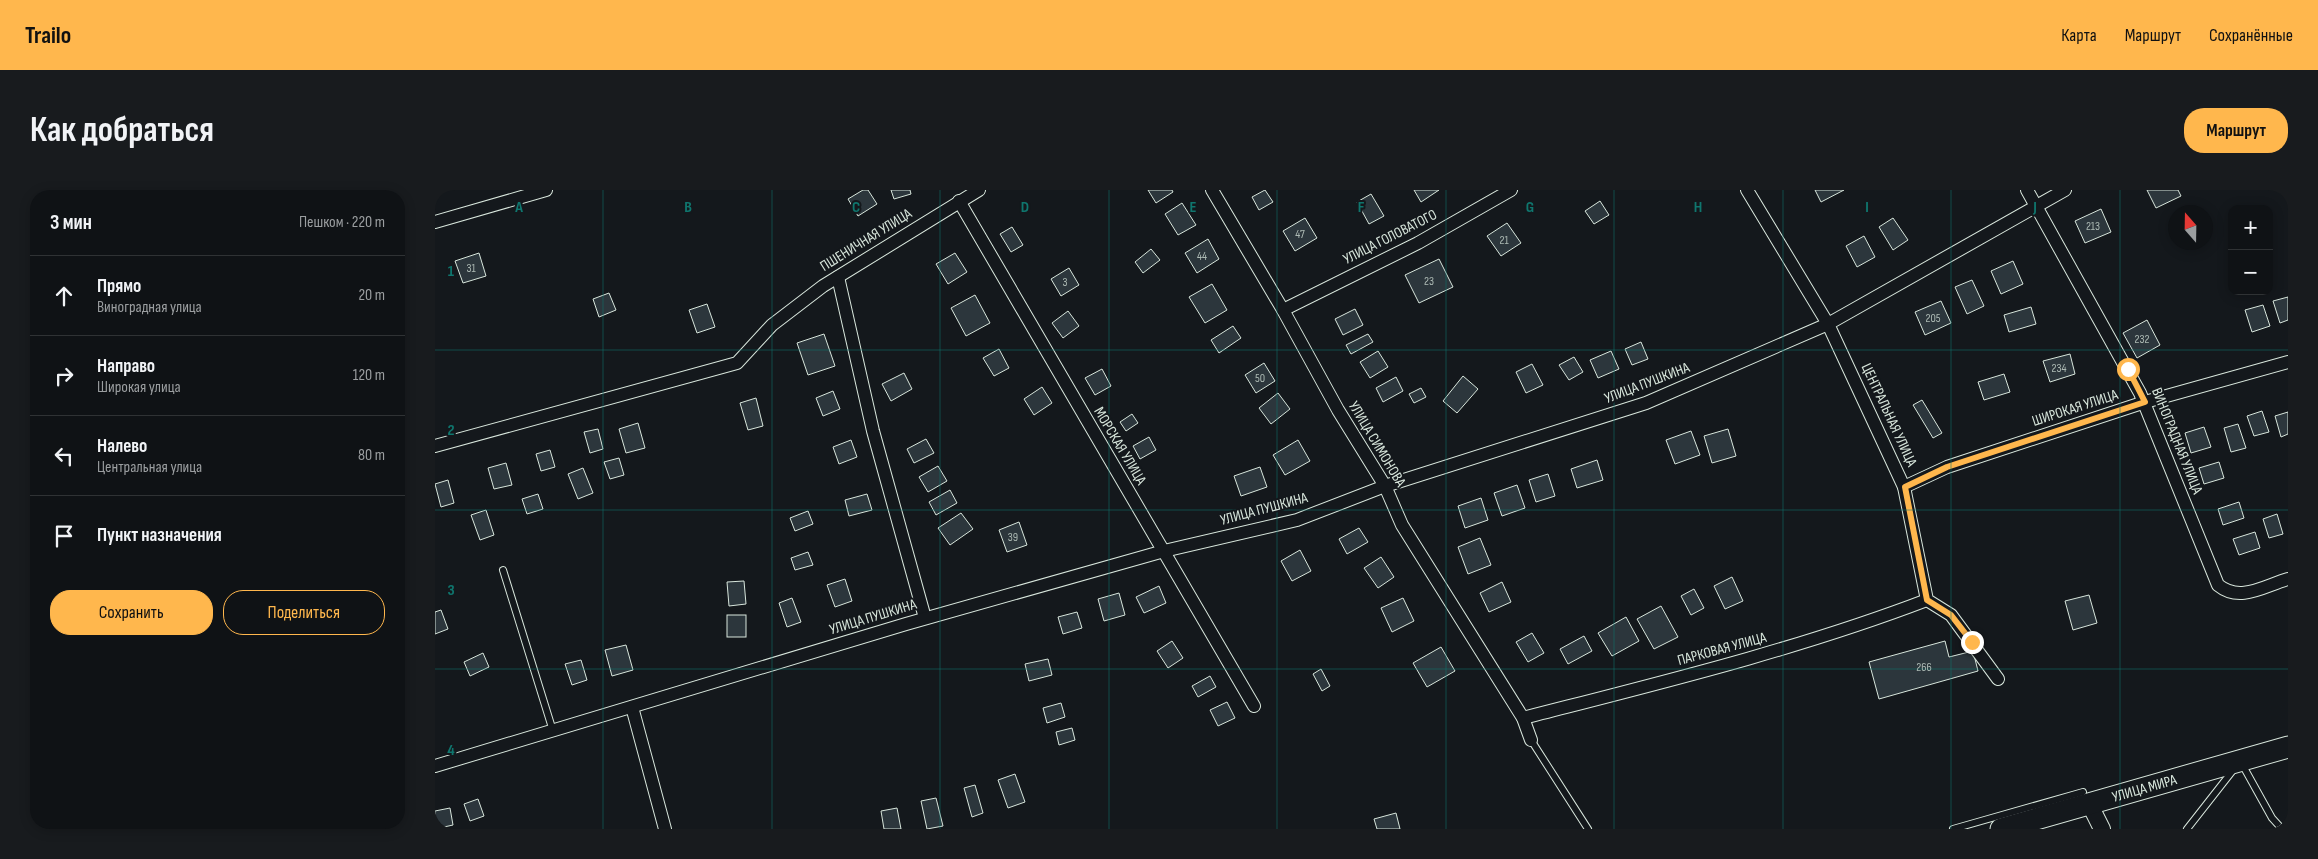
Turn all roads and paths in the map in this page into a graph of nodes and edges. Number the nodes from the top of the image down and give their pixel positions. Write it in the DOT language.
graph roads {
  1 [pos="546,190"];
  2 [pos="979,190"];
  3 [pos="1212,190"];
  4 [pos="1511,190"];
  5 [pos="1747,190"];
  6 [pos="2027,190"];
  7 [pos="2065,190"];
  8 [pos="959,201"];
  9 [pos="2037,206"];
  10 [pos="435,222"];
  11 [pos="838,277"];
  12 [pos="1283,310"];
  13 [pos="1828,324"];
  14 [pos="2288,362"];
  15 [pos="2145,402"];
  16 [pos="435,446"];
  17 [pos="1385,486"];
  18 [pos="1905,487"];
  19 [pos="1164,552"];
  20 [pos="503,570"];
  21 [pos="2288,579"];
  22 [pos="1927,600"];
  23 [pos="925,618"];
  24 [pos="1998,679"];
  25 [pos="1254,706"];
  26 [pos="632,707"];
  27 [pos="1523,718"];
  28 [pos="553,730"];
  29 [pos="1531,740"];
  30 [pos="2288,747"];
  31 [pos="2240,760"];
  32 [pos="435,766"];
  33 [pos="2086,798"];
  34 [pos="665,829"];
  35 [pos="1588,829"];
  36 [pos="1953,829"];
  37 [pos="2001,829"];
  38 [pos="2102,829"];
  39 [pos="2187,829"];
  40 [pos="2282,829"];
  1 -- 10 [label="street"];
  2 -- 8 [label="street, ПШЕНИЧНАЯ УЛИЦА"];
  3 -- 12 [label="street, УЛИЦА СИМОНОВА"];
  4 -- 12 [label="street, УЛИЦА ГОЛОВАТОГО"];
  5 -- 13 [label="street, ЦЕНТРАЛЬНАЯ УЛИЦА"];
  6 -- 9 [label="street, ВИНОГРАДНАЯ УЛИЦА"];
  7 -- 9 [label="street, УЛИЦА ПУШКИНА"];
  8 -- 11 [label="street, ПШЕНИЧНАЯ УЛИЦА"];
  8 -- 19 [label="street, МОРСКАЯ УЛИЦА"];
  9 -- 13 [label="street, УЛИЦА ПУШКИНА"];
  9 -- 15 [label="street, ВИНОГРАДНАЯ УЛИЦА"];
  11 -- 16 [label="street, ПШЕНИЧНАЯ УЛИЦА"];
  11 -- 23 [label="street"];
  12 -- 17 [label="street, УЛИЦА СИМОНОВА"];
  13 -- 17 [label="street, УЛИЦА ПУШКИНА"];
  13 -- 18 [label="street, ЦЕНТРАЛЬНАЯ УЛИЦА"];
  14 -- 15 [label="street, ШИРОКАЯ УЛИЦА"];
  15 -- 18 [label="street, ШИРОКАЯ УЛИЦА"];
  15 -- 21 [label="street, ВИНОГРАДНАЯ УЛИЦА"];
  17 -- 19 [label="street, УЛИЦА ПУШКИНА"];
  17 -- 27 [label="street, УЛИЦА СИМОНОВА"];
  18 -- 22 [label="street, ЦЕНТРАЛЬНАЯ УЛИЦА"];
  19 -- 23 [label="street, УЛИЦА ПУШКИНА"];
  19 -- 25 [label="street, МОРСКАЯ УЛИЦА"];
  20 -- 28 [label="lane"];
  22 -- 24 [label="street"];
  22 -- 27 [label="street, ПАРКОВАЯ УЛИЦА"];
  23 -- 26 [label="street, УЛИЦА ПУШКИНА"];
  26 -- 28 [label="street, УЛИЦА ПУШКИНА"];
  26 -- 34 [label="street"];
  27 -- 29 [label="street, УЛИЦА СИМОНОВА"];
  28 -- 32 [label="street, УЛИЦА ПУШКИНА"];
  29 -- 35 [label="lane"];
  30 -- 31 [label="highway, УЛИЦА МИРА"];
  31 -- 33 [label="highway, УЛИЦА МИРА"];
  31 -- 39 [label="lane"];
  31 -- 40 [label="lane"];
  33 -- 36 [label="lane"];
  33 -- 37 [label="highway, УЛИЦА МИРА"];
  33 -- 38 [label="street"];
}
